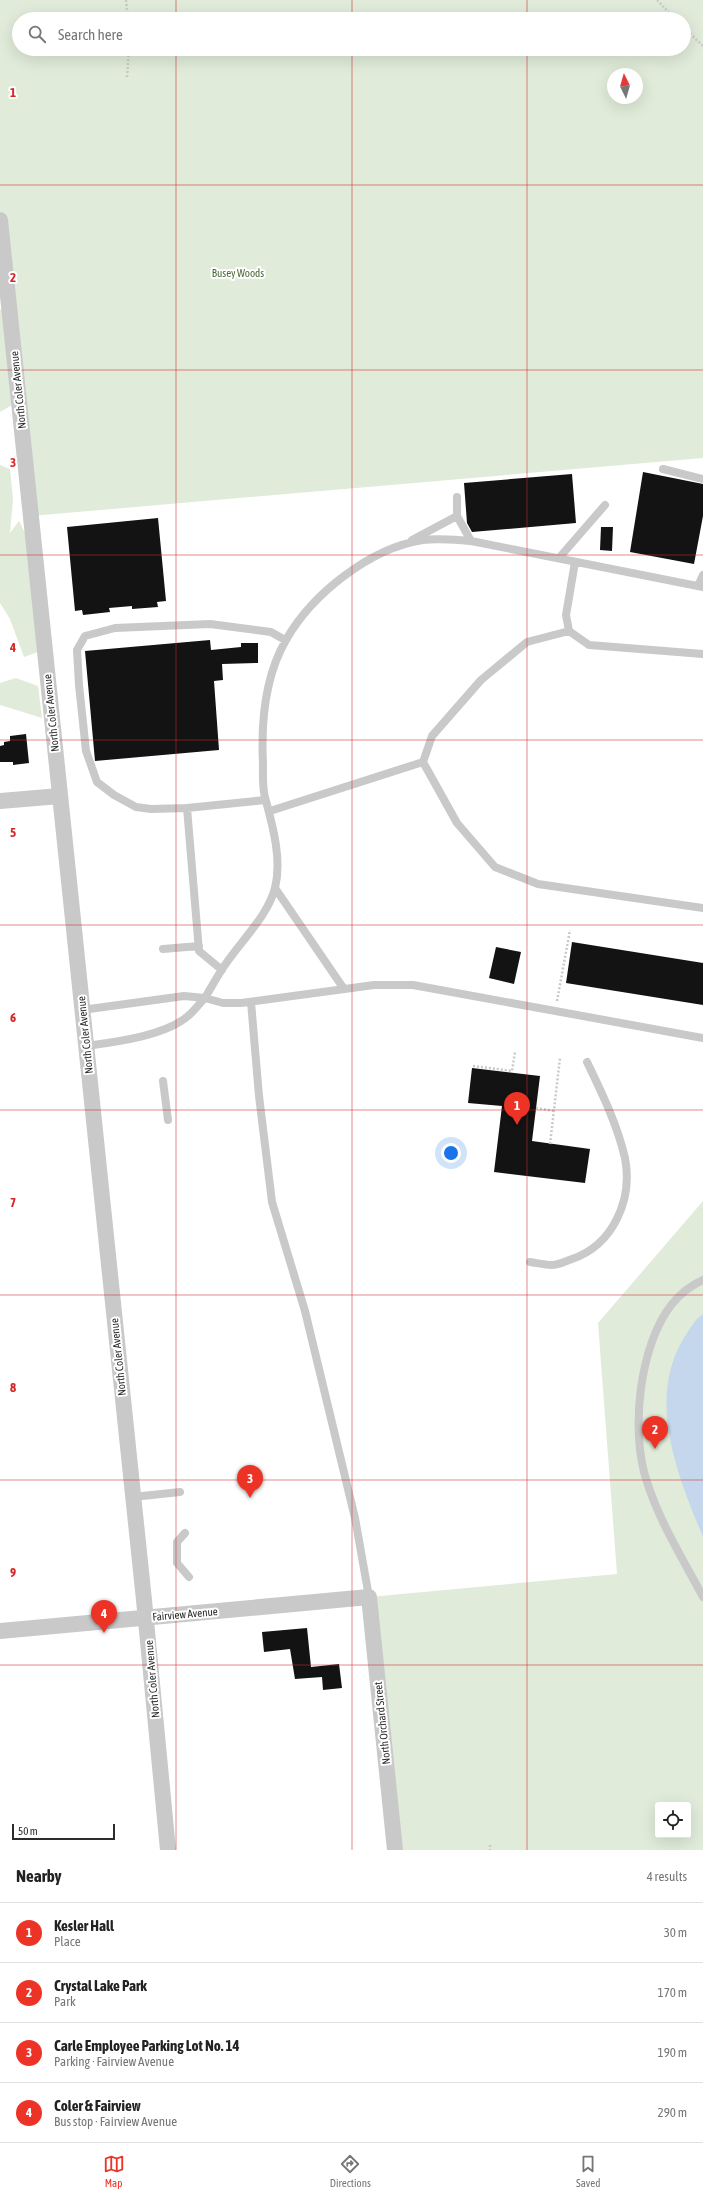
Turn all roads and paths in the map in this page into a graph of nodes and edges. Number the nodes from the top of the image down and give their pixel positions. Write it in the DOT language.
graph roads {
  1 [pos="126,0"];
  2 [pos="657,0"];
  3 [pos="127,12"];
  4 [pos="668,12"];
  5 [pos="691,35"];
  6 [pos="703,46"];
  7 [pos="128,56"];
  8 [pos="127,76"];
  9 [pos="0,220"];
  10 [pos="663,469"];
  11 [pos="703,479"];
  12 [pos="457,497"];
  13 [pos="605,505"];
  14 [pos="457,516"];
  15 [pos="471,541"];
  16 [pos="397,548"];
  17 [pos="559,558"];
  18 [pos="575,562"];
  19 [pos="703,575"];
  20 [pos="700,587"];
  21 [pos="569,631"];
  22 [pos="285,640"];
  23 [pos="703,654"];
  24 [pos="423,762"];
  25 [pos="60,796"];
  26 [pos="265,800"];
  27 [pos="0,801"];
  28 [pos="187,808"];
  29 [pos="270,811"];
  30 [pos="275,888"];
  31 [pos="703,908"];
  32 [pos="570,930"];
  33 [pos="199,946"];
  34 [pos="163,949"];
  35 [pos="222,970"];
  36 [pos="344,989"];
  37 [pos="205,998"];
  38 [pos="251,1002"];
  39 [pos="82,1010"];
  40 [pos="555,1012"];
  41 [pos="703,1038"];
  42 [pos="86,1046"];
  43 [pos="515,1052"];
  44 [pos="560,1058"];
  45 [pos="587,1062"];
  46 [pos="473,1066"];
  47 [pos="163,1081"];
  48 [pos="536,1108"];
  49 [pos="554,1111"];
  50 [pos="168,1120"];
  51 [pos="550,1144"];
  52 [pos="530,1262"];
  53 [pos="703,1280"];
  54 [pos="180,1492"];
  55 [pos="133,1497"];
  56 [pos="185,1533"];
  57 [pos="189,1577"];
  58 [pos="369,1597"];
  59 [pos="703,1597"];
  60 [pos="146,1617"];
  61 [pos="0,1631"];
  62 [pos="490,1845"];
  63 [pos="168,1850"];
  64 [pos="395,1850"];
  65 [pos="490,1850"];
  1 -- 3 [label="path"];
  2 -- 4 [label="path"];
  5 -- 6 [label="path"];
  7 -- 8 [label="path"];
  9 -- 25 [label="street, North Coler Avenue"];
  10 -- 11 [label="lane"];
  12 -- 14 [label="lane"];
  13 -- 17 [label="lane"];
  14 -- 15 [label="lane"];
  14 -- 16 [label="lane"];
  15 -- 16 [label="lane"];
  15 -- 17 [label="lane"];
  16 -- 22 [label="lane"];
  17 -- 18 [label="lane"];
  18 -- 20 [label="lane"];
  18 -- 21 [label="lane"];
  19 -- 20 [label="lane"];
  21 -- 23 [label="lane"];
  21 -- 24 [label="lane"];
  22 -- 26 [label="lane"];
  22 -- 28 [label="lane"];
  24 -- 29 [label="lane"];
  24 -- 31 [label="lane"];
  25 -- 27 [label="street"];
  25 -- 39 [label="street, North Coler Avenue"];
  26 -- 28 [label="lane"];
  26 -- 29 [label="lane"];
  28 -- 33 [label="lane"];
  29 -- 30 [label="lane"];
  30 -- 35 [label="lane"];
  30 -- 36 [label="lane"];
  32 -- 40 [label="path"];
  33 -- 34 [label="lane"];
  33 -- 35 [label="lane"];
  35 -- 37 [label="lane"];
  36 -- 38 [label="lane"];
  36 -- 40 [label="lane"];
  37 -- 38 [label="lane"];
  37 -- 39 [label="lane"];
  37 -- 42 [label="lane"];
  38 -- 58 [label="lane"];
  39 -- 42 [label="street, North Coler Avenue"];
  40 -- 41 [label="lane"];
  42 -- 55 [label="street, North Coler Avenue"];
  43 -- 46 [label="path"];
  44 -- 49 [label="path"];
  45 -- 52 [label="lane"];
  47 -- 50 [label="lane"];
  48 -- 49 [label="path"];
  49 -- 51 [label="path"];
  53 -- 59 [label="lane"];
  54 -- 55 [label="lane"];
  55 -- 60 [label="street, North Coler Avenue"];
  56 -- 57 [label="lane"];
  58 -- 60 [label="street, Fairview Avenue"];
  58 -- 64 [label="street, North Orchard Street"];
  60 -- 61 [label="street, Fairview Avenue"];
  60 -- 63 [label="street, North Coler Avenue"];
  62 -- 65 [label="path"];
}
